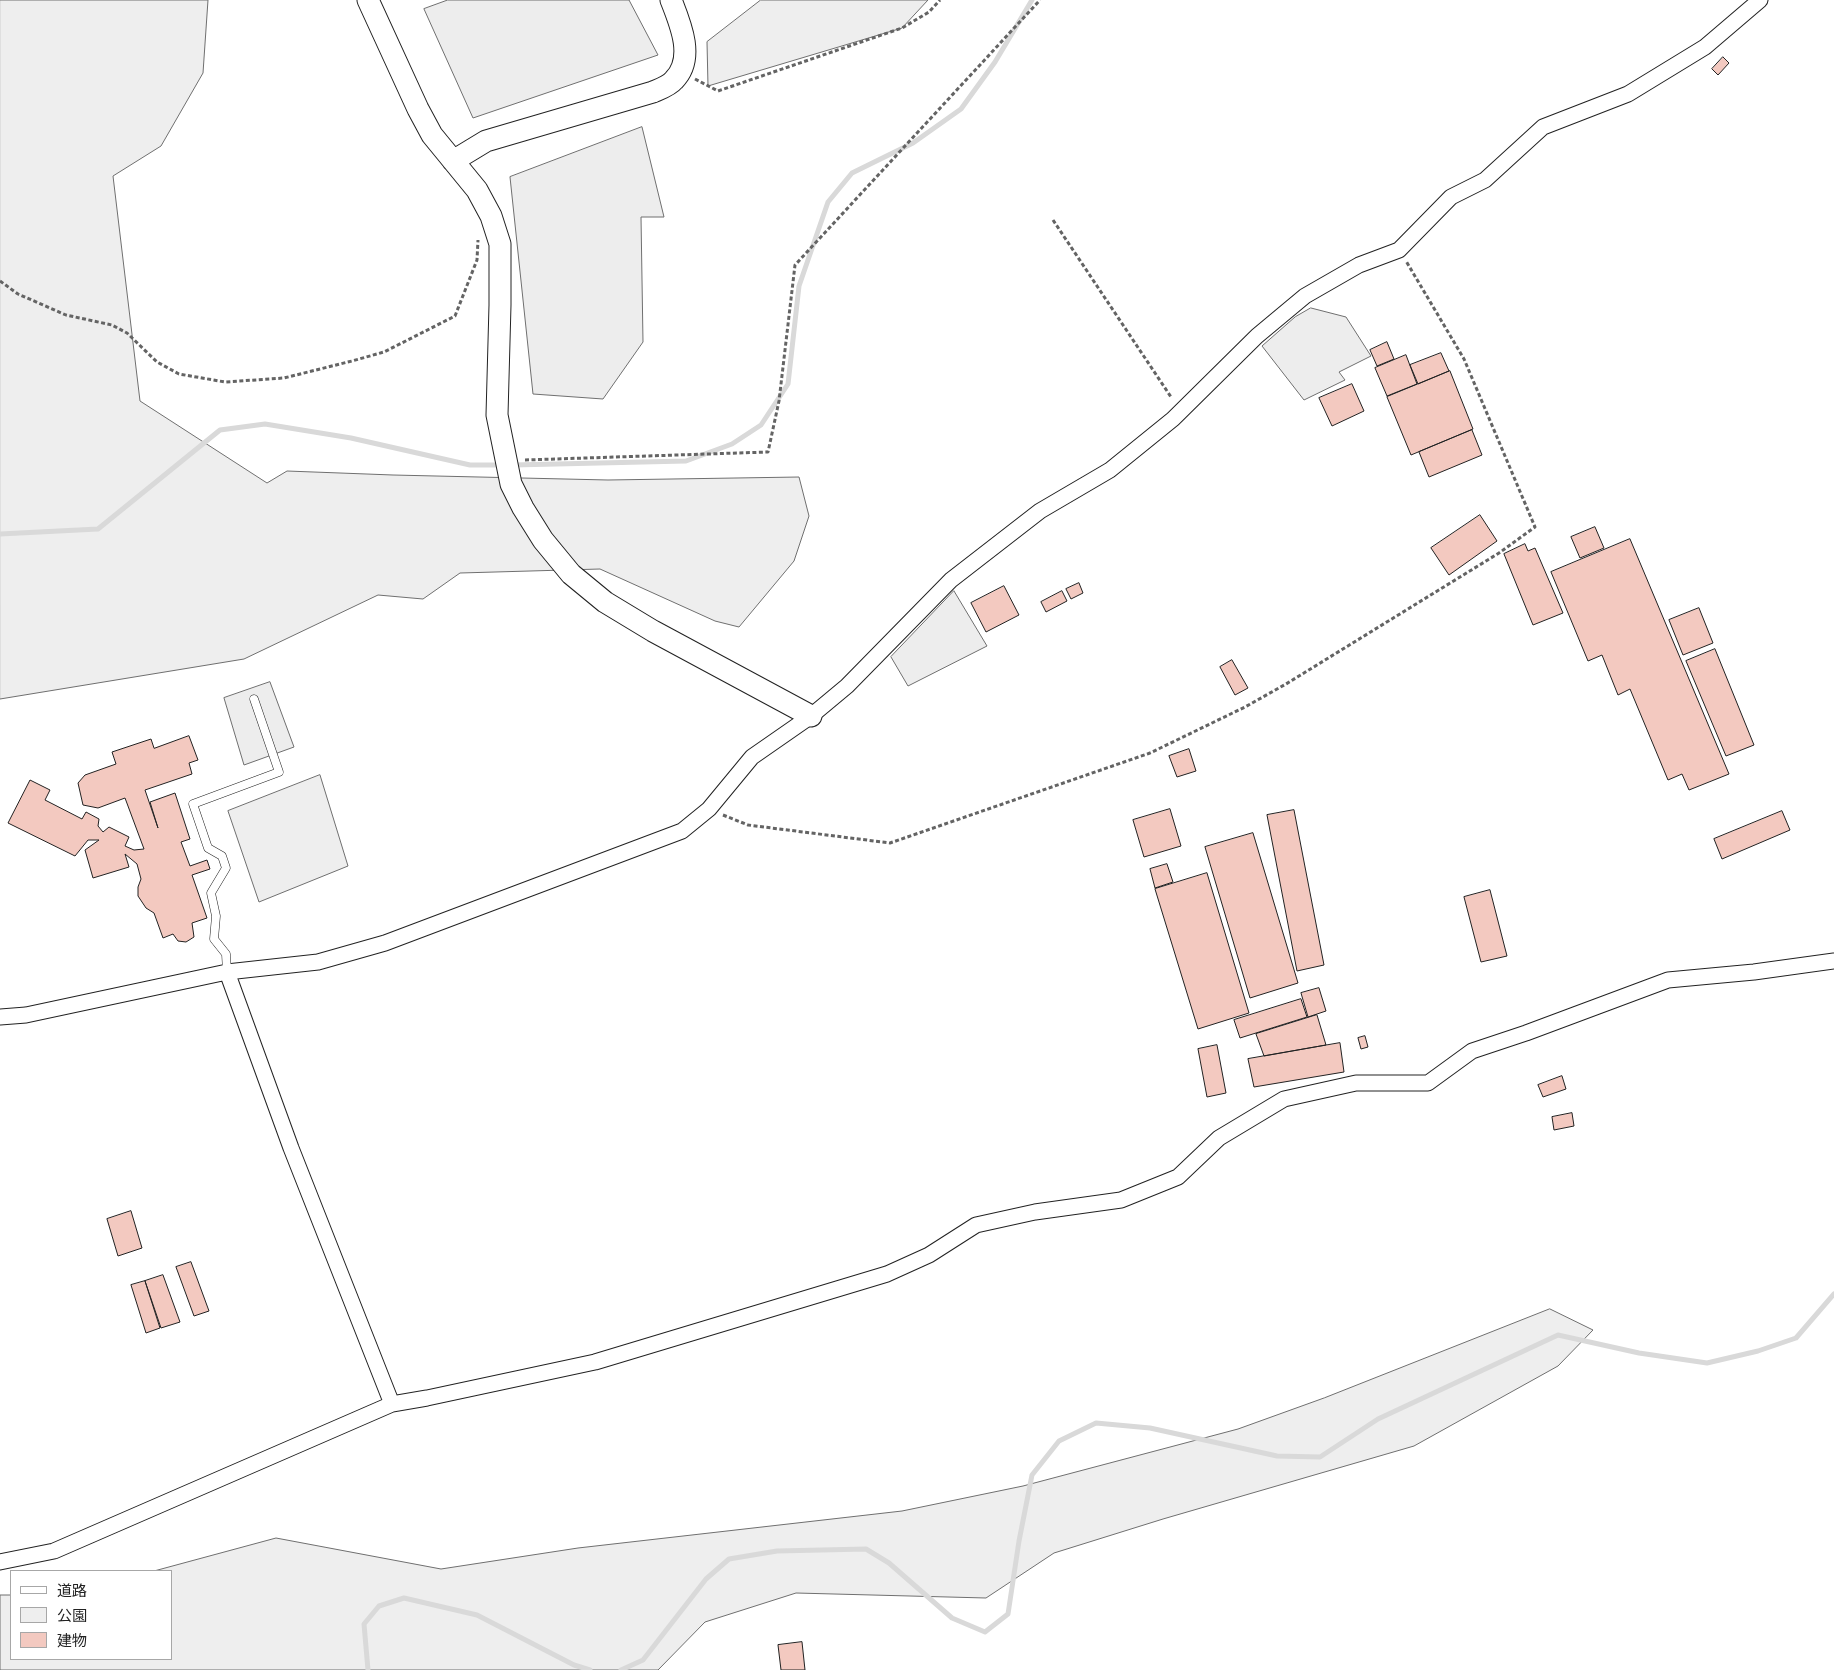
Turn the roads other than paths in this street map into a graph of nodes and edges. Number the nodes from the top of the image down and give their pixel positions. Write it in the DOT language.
graph roads {
  1 [pos="368,0"];
  2 [pos="671,0"];
  3 [pos="1760,0"];
  4 [pos="453,161"];
  5 [pos="254,699"];
  6 [pos="811,716"];
  7 [pos="1834,961"];
  8 [pos="227,972"];
  9 [pos="0,1016"];
  10 [pos="392,1404"];
  11 [pos="0,1562"];
  1 -- 4 [label="street"];
  2 -- 4 [label="street"];
  3 -- 6 [label="street"];
  4 -- 6 [label="street"];
  5 -- 8 [label="lane"];
  6 -- 8 [label="street"];
  7 -- 10 [label="street"];
  8 -- 9 [label="street"];
  8 -- 10 [label="street"];
  10 -- 11 [label="street"];
}
